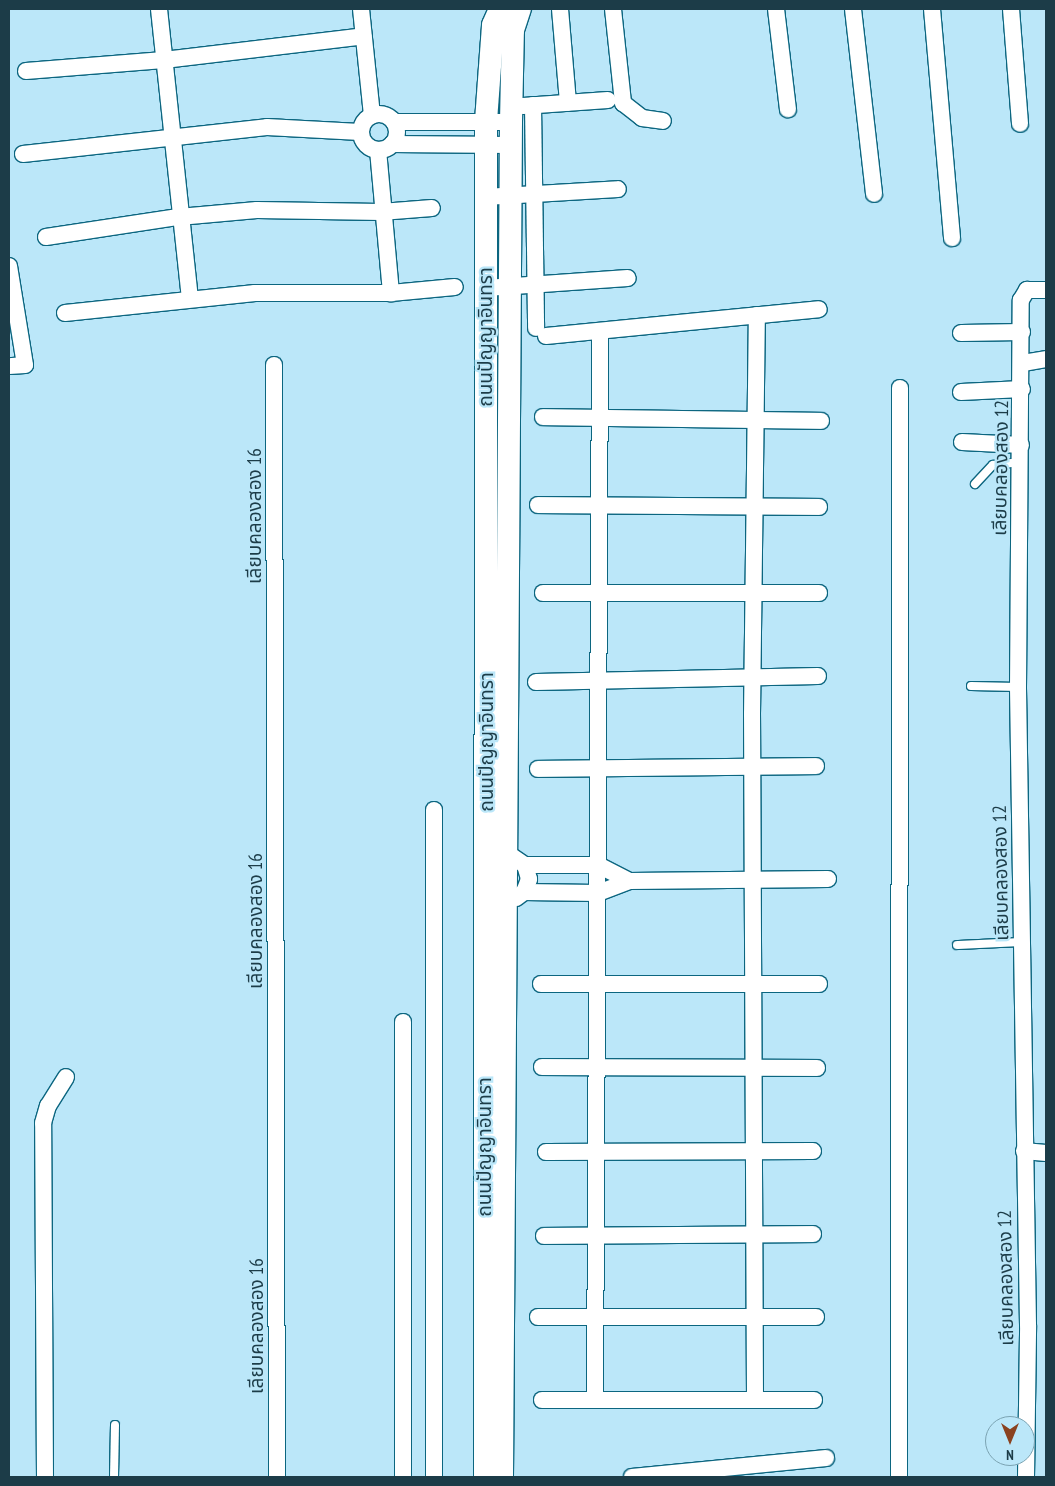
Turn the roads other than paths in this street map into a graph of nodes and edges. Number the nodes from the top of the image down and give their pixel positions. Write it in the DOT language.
graph roads {
  1 [pos="159,9"];
  2 [pos="361,9"];
  3 [pos="500,9"];
  4 [pos="520,9"];
  5 [pos="560,9"];
  6 [pos="613,9"];
  7 [pos="776,9"];
  8 [pos="853,9"];
  9 [pos="932,9"];
  10 [pos="1010,9"];
  11 [pos="364,36"];
  12 [pos="164,60"];
  13 [pos="26,71"];
  14 [pos="608,100"];
  15 [pos="568,103"];
  16 [pos="788,109"];
  17 [pos="519,111"];
  18 [pos="372,114"];
  19 [pos="663,121"];
  20 [pos="394,122"];
  21 [pos="486,122"];
  22 [pos="1020,124"];
  23 [pos="360,132"];
  24 [pos="171,138"];
  25 [pos="486,144"];
  26 [pos="511,144"];
  27 [pos="385,147"];
  28 [pos="23,154"];
  29 [pos="618,189"];
  30 [pos="874,194"];
  31 [pos="485,197"];
  32 [pos="512,197"];
  33 [pos="536,197"];
  34 [pos="432,208"];
  35 [pos="382,212"];
  36 [pos="179,217"];
  37 [pos="46,237"];
  38 [pos="952,238"];
  39 [pos="9,266"];
  40 [pos="628,278"];
  41 [pos="536,286"];
  42 [pos="454,287"];
  43 [pos="486,288"];
  44 [pos="512,288"];
  45 [pos="1046,290"];
  46 [pos="391,292"];
  47 [pos="190,298"];
  48 [pos="819,309"];
  49 [pos="65,313"];
  50 [pos="757,315"];
  51 [pos="600,332"];
  52 [pos="1022,332"];
  53 [pos="960,333"];
  54 [pos="1046,359"];
  55 [pos="1023,363"];
  56 [pos="274,365"];
  57 [pos="9,366"];
  58 [pos="900,388"];
  59 [pos="1022,389"];
  60 [pos="960,392"];
  61 [pos="543,418"];
  62 [pos="600,420"];
  63 [pos="757,421"];
  64 [pos="821,421"];
  65 [pos="962,442"];
  66 [pos="1021,446"];
  67 [pos="1021,462"];
  68 [pos="975,484"];
  69 [pos="538,505"];
  70 [pos="600,505"];
  71 [pos="756,507"];
  72 [pos="819,507"];
  73 [pos="543,593"];
  74 [pos="819,593"];
  75 [pos="598,595"];
  76 [pos="756,595"];
  77 [pos="754,676"];
  78 [pos="818,676"];
  79 [pos="536,682"];
  80 [pos="596,683"];
  81 [pos="971,686"];
  82 [pos="1018,687"];
  83 [pos="816,766"];
  84 [pos="753,767"];
  85 [pos="538,769"];
  86 [pos="597,769"];
  87 [pos="434,810"];
  88 [pos="497,852"];
  89 [pos="525,865"];
  90 [pos="598,865"];
  91 [pos="755,879"];
  92 [pos="828,879"];
  93 [pos="629,880"];
  94 [pos="524,892"];
  95 [pos="598,893"];
  96 [pos="496,905"];
  97 [pos="1022,942"];
  98 [pos="958,945"];
  99 [pos="541,984"];
  100 [pos="598,984"];
  101 [pos="819,984"];
  102 [pos="756,986"];
  103 [pos="403,1022"];
  104 [pos="542,1067"];
  105 [pos="756,1068"];
  106 [pos="817,1068"];
  107 [pos="597,1069"];
  108 [pos="66,1077"];
  109 [pos="756,1151"];
  110 [pos="813,1151"];
  111 [pos="546,1152"];
  112 [pos="597,1152"];
  113 [pos="1024,1152"];
  114 [pos="1046,1154"];
  115 [pos="813,1234"];
  116 [pos="756,1235"];
  117 [pos="544,1236"];
  118 [pos="596,1236"];
  119 [pos="538,1317"];
  120 [pos="756,1317"];
  121 [pos="816,1317"];
  122 [pos="596,1320"];
  123 [pos="755,1398"];
  124 [pos="542,1400"];
  125 [pos="595,1400"];
  126 [pos="814,1400"];
  127 [pos="115,1425"];
  128 [pos="826,1458"];
  129 [pos="773,1470"];
  130 [pos="690,1474"];
  131 [pos="45,1477"];
  132 [pos="114,1477"];
  133 [pos="277,1477"];
  134 [pos="403,1477"];
  135 [pos="434,1477"];
  136 [pos="485,1477"];
  137 [pos="502,1477"];
  138 [pos="632,1477"];
  139 [pos="900,1477"];
  140 [pos="1026,1477"];
  1 -- 12 [label="street"];
  2 -- 11 [label="street"];
  3 -- 21 [label="street, ถนนปัญญาอินทรา"];
  4 -- 17 [label="street, ถนนปัญญาอินทรา"];
  5 -- 15 [label="street"];
  6 -- 19 [label="street"];
  7 -- 16 [label="street"];
  8 -- 30 [label="street"];
  9 -- 38 [label="street"];
  10 -- 22 [label="street"];
  11 -- 12 [label="street"];
  11 -- 18 [label="street"];
  12 -- 13 [label="street"];
  12 -- 24 [label="street"];
  14 -- 15 [label="street"];
  15 -- 17 [label="street"];
  17 -- 21 [label="street"];
  17 -- 26 [label="street, ถนนปัญญาอินทรา"];
  17 -- 33 [label="street"];
  18 -- 20 [label="street"];
  18 -- 23 [label="street"];
  20 -- 21 [label="street"];
  20 -- 27 [label="street"];
  21 -- 25 [label="street, ถนนปัญญาอินทรา"];
  23 -- 24 [label="street"];
  23 -- 27 [label="street"];
  24 -- 28 [label="street"];
  24 -- 36 [label="street"];
  25 -- 26 [label="street"];
  25 -- 27 [label="street"];
  25 -- 31 [label="street, ถนนปัญญาอินทรา"];
  26 -- 32 [label="street, ถนนปัญญาอินทรา"];
  27 -- 35 [label="street"];
  29 -- 33 [label="street"];
  31 -- 32 [label="street"];
  31 -- 43 [label="street, ถนนปัญญาอินทรา"];
  32 -- 33 [label="street"];
  32 -- 44 [label="street, ถนนปัญญาอินทรา"];
  33 -- 41 [label="street"];
  34 -- 35 [label="street"];
  35 -- 36 [label="street"];
  35 -- 46 [label="street"];
  36 -- 37 [label="street"];
  36 -- 47 [label="street"];
  39 -- 57 [label="street"];
  40 -- 41 [label="street"];
  41 -- 44 [label="street"];
  41 -- 51 [label="street"];
  42 -- 46 [label="street"];
  43 -- 44 [label="street"];
  43 -- 88 [label="street, ถนนปัญญาอินทรา"];
  44 -- 88 [label="street, ถนนปัญญาอินทรา"];
  45 -- 52 [label="street, เลียบคลองสอง 12"];
  46 -- 47 [label="street"];
  47 -- 49 [label="street"];
  48 -- 50 [label="street"];
  50 -- 51 [label="street"];
  50 -- 63 [label="street"];
  51 -- 62 [label="street"];
  52 -- 53 [label="street"];
  52 -- 55 [label="street, เลียบคลองสอง 12"];
  54 -- 55 [label="street"];
  55 -- 59 [label="street, เลียบคลองสอง 12"];
  56 -- 133 [label="street, เลียบคลองสอง 16"];
  58 -- 139 [label="street"];
  59 -- 60 [label="street"];
  59 -- 66 [label="street, เลียบคลองสอง 12"];
  61 -- 62 [label="street"];
  62 -- 63 [label="street"];
  62 -- 70 [label="street"];
  63 -- 64 [label="street"];
  63 -- 71 [label="street"];
  65 -- 66 [label="street"];
  66 -- 67 [label="street, เลียบคลองสอง 12"];
  67 -- 68 [label="lane"];
  67 -- 82 [label="street, เลียบคลองสอง 12"];
  69 -- 70 [label="street"];
  70 -- 71 [label="street"];
  70 -- 75 [label="street"];
  71 -- 72 [label="street"];
  71 -- 76 [label="street"];
  73 -- 75 [label="street"];
  74 -- 76 [label="street"];
  75 -- 76 [label="street"];
  75 -- 80 [label="street"];
  76 -- 77 [label="street"];
  77 -- 78 [label="street"];
  77 -- 80 [label="street"];
  77 -- 84 [label="street"];
  79 -- 80 [label="street"];
  80 -- 86 [label="street"];
  81 -- 82 [label="lane"];
  82 -- 97 [label="street, เลียบคลองสอง 12"];
  83 -- 84 [label="street"];
  84 -- 86 [label="street"];
  84 -- 91 [label="street"];
  85 -- 86 [label="street"];
  86 -- 90 [label="street"];
  87 -- 135 [label="street"];
  88 -- 89 [label="street"];
  88 -- 96 [label="street, ถนนปัญญาอินทรา"];
  89 -- 90 [label="street"];
  89 -- 94 [label="street"];
  90 -- 93 [label="street"];
  90 -- 95 [label="street"];
  91 -- 92 [label="street"];
  91 -- 93 [label="street"];
  91 -- 102 [label="street"];
  93 -- 95 [label="street"];
  94 -- 95 [label="street"];
  94 -- 96 [label="street"];
  95 -- 100 [label="street"];
  96 -- 136 [label="street, ถนนปัญญาอินทรา"];
  96 -- 137 [label="street, ถนนปัญญาอินทรา"];
  97 -- 98 [label="lane"];
  97 -- 113 [label="street, เลียบคลองสอง 12"];
  99 -- 100 [label="street"];
  100 -- 102 [label="street"];
  100 -- 107 [label="street"];
  101 -- 102 [label="street"];
  102 -- 105 [label="street"];
  103 -- 134 [label="street"];
  104 -- 107 [label="street"];
  105 -- 106 [label="street"];
  105 -- 107 [label="street"];
  105 -- 109 [label="street"];
  107 -- 112 [label="street"];
  108 -- 131 [label="street"];
  109 -- 110 [label="street"];
  109 -- 112 [label="street"];
  109 -- 116 [label="street"];
  111 -- 112 [label="street"];
  112 -- 118 [label="street"];
  113 -- 114 [label="street"];
  113 -- 140 [label="street, เลียบคลองสอง 12"];
  115 -- 116 [label="street"];
  116 -- 118 [label="street"];
  116 -- 120 [label="street"];
  117 -- 118 [label="street"];
  118 -- 122 [label="street"];
  119 -- 122 [label="street"];
  120 -- 121 [label="street"];
  120 -- 122 [label="street"];
  120 -- 123 [label="street"];
  122 -- 125 [label="street"];
  123 -- 125 [label="street"];
  123 -- 126 [label="street"];
  124 -- 125 [label="street"];
  127 -- 132 [label="lane"];
  128 -- 129 [label="street"];
  129 -- 130 [label="street"];
  130 -- 138 [label="street"];
}
